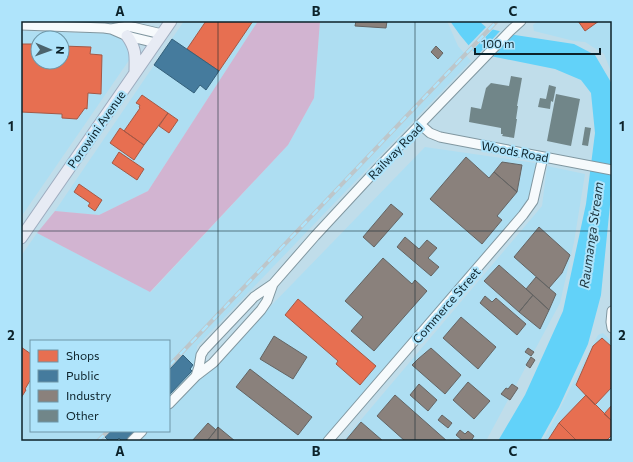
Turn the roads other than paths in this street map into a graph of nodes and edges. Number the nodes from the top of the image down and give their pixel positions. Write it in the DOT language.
graph roads {
  1 [pos="171,21"];
  2 [pos="521,21"];
  3 [pos="21,25"];
  4 [pos="111,29"];
  5 [pos="127,36"];
  6 [pos="159,39"];
  7 [pos="135,74"];
  8 [pos="421,125"];
  9 [pos="542,157"];
  10 [pos="612,170"];
  11 [pos="21,238"];
  12 [pos="273,284"];
  13 [pos="612,311"];
  14 [pos="612,328"];
  15 [pos="196,376"];
  16 [pos="170,403"];
  17 [pos="141,432"];
  18 [pos="132,441"];
  19 [pos="328,441"];
  1 -- 6 [label="main road, Porowini Avenue"];
  2 -- 8 [label="street, Railway Road"];
  3 -- 4 [label="street"];
  4 -- 5 [label="street"];
  4 -- 6 [label="street"];
  5 -- 6 [label="street"];
  5 -- 7 [label="main road"];
  6 -- 7 [label="main road, Porowini Avenue"];
  7 -- 11 [label="main road, Porowini Avenue"];
  8 -- 9 [label="street, Woods Road"];
  8 -- 12 [label="street, Railway Road"];
  9 -- 10 [label="street, Woods Road"];
  9 -- 19 [label="street, Commerce Street"];
  12 -- 15 [label="street, Railway Road"];
  12 -- 15 [label="street, Railway Road"];
  13 -- 14 [label="street"];
  15 -- 16 [label="street, Railway Road"];
  17 -- 18 [label="street"];
}
